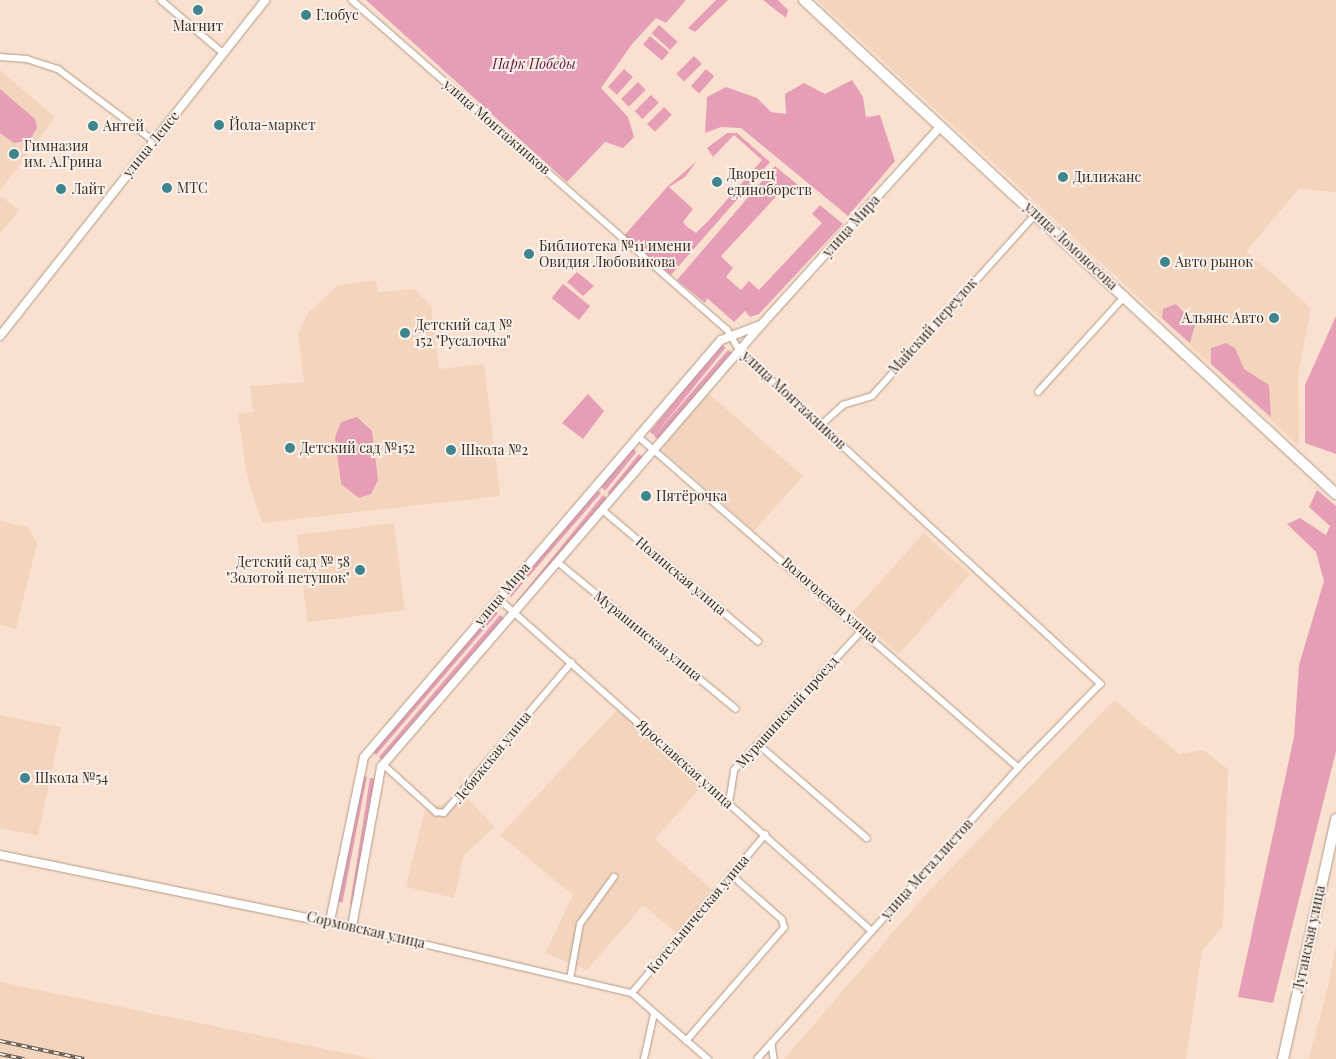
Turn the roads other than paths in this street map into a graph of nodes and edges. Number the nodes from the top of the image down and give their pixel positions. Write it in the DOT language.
graph roads {
  1 [pos="161,0"];
  2 [pos="265,0"];
  3 [pos="352,0"];
  4 [pos="804,0"];
  5 [pos="223,53"];
  6 [pos="0,57"];
  7 [pos="940,127"];
  8 [pos="153,140"];
  9 [pos="1036,214"];
  10 [pos="1125,296"];
  11 [pos="762,324"];
  12 [pos="731,334"];
  13 [pos="0,336"];
  14 [pos="740,351"];
  15 [pos="1038,392"];
  16 [pos="821,425"];
  17 [pos="638,436"];
  18 [pos="656,451"];
  19 [pos="1336,494"];
  20 [pos="604,511"];
  21 [pos="559,563"];
  22 [pos="498,598"];
  23 [pos="515,613"];
  24 [pos="863,629"];
  25 [pos="758,641"];
  26 [pos="571,663"];
  27 [pos="1101,684"];
  28 [pos="736,709"];
  29 [pos="758,744"];
  30 [pos="383,764"];
  31 [pos="1019,768"];
  32 [pos="729,803"];
  33 [pos="1336,819"];
  34 [pos="765,835"];
  35 [pos="867,838"];
  36 [pos="0,855"];
  37 [pos="731,875"];
  38 [pos="614,877"];
  39 [pos="330,921"];
  40 [pos="352,927"];
  41 [pos="872,931"];
  42 [pos="570,979"];
  43 [pos="632,993"];
  44 [pos="654,1014"];
  45 [pos="686,1041"];
  46 [pos="772,1043"];
  47 [pos="644,1059"];
  48 [pos="708,1059"];
  49 [pos="758,1059"];
  50 [pos="774,1059"];
  51 [pos="1283,1059"];
  1 -- 5 [label="street"];
  2 -- 5 [label="street, улица Лепсе"];
  3 -- 12 [label="street, улица Монтажников"];
  4 -- 7 [label="highway, улица Ломоносова"];
  5 -- 8 [label="street, улица Лепсе"];
  6 -- 8 [label="street"];
  7 -- 9 [label="highway, улица Ломоносова"];
  7 -- 11 [label="street, улица Мира"];
  8 -- 13 [label="street, улица Лепсе"];
  9 -- 10 [label="highway, улица Ломоносова"];
  9 -- 16 [label="street, Майский переулок"];
  10 -- 15 [label="street"];
  10 -- 19 [label="highway, улица Ломоносова"];
  11 -- 12 [label="street, улица Мира"];
  11 -- 14 [label="street, улица Мира"];
  12 -- 14 [label="street, улица Монтажников"];
  12 -- 17 [label="street, улица Мира"];
  14 -- 16 [label="street, улица Монтажников"];
  14 -- 18 [label="street, улица Мира"];
  16 -- 27 [label="street, улица Монтажников"];
  17 -- 18 [label="street, Вологодская улица"];
  17 -- 22 [label="street, улица Мира"];
  18 -- 20 [label="street, улица Мира"];
  18 -- 24 [label="street, Вологодская улица"];
  20 -- 21 [label="street, улица Мира"];
  20 -- 25 [label="street, Нолинская улица"];
  21 -- 23 [label="street, улица Мира"];
  21 -- 28 [label="street, Мурашинская улица"];
  22 -- 23 [label="street, Ярославская улица"];
  22 -- 39 [label="street, улица Мира"];
  23 -- 26 [label="street, Ярославская улица"];
  23 -- 30 [label="street, улица Мира"];
  24 -- 29 [label="street, Мурашинский проезд"];
  24 -- 31 [label="street, Вологодская улица"];
  26 -- 30 [label="street, Лебяжская улица"];
  26 -- 32 [label="street, Ярославская улица"];
  27 -- 31 [label="street, улица Металлистов"];
  29 -- 32 [label="street, Мурашинский проезд"];
  29 -- 35 [label="street"];
  30 -- 40 [label="street"];
  31 -- 41 [label="street, улица Металлистов"];
  32 -- 34 [label="street, Ярославская улица"];
  33 -- 51 [label="highway, Луганская улица"];
  34 -- 37 [label="street, Котельническая улица"];
  34 -- 41 [label="street, Ярославская улица"];
  36 -- 39 [label="street, Сормовская улица"];
  37 -- 43 [label="street, Котельническая улица"];
  37 -- 45 [label="street"];
  38 -- 42 [label="street"];
  39 -- 40 [label="street, Сормовская улица"];
  40 -- 42 [label="street, Сормовская улица"];
  41 -- 46 [label="street, улица Металлистов"];
  42 -- 43 [label="street, Сормовская улица"];
  43 -- 44 [label="street"];
  44 -- 45 [label="street"];
  44 -- 47 [label="street"];
  45 -- 48 [label="street"];
  46 -- 49 [label="street, улица Металлистов"];
  46 -- 50 [label="street"];
}
